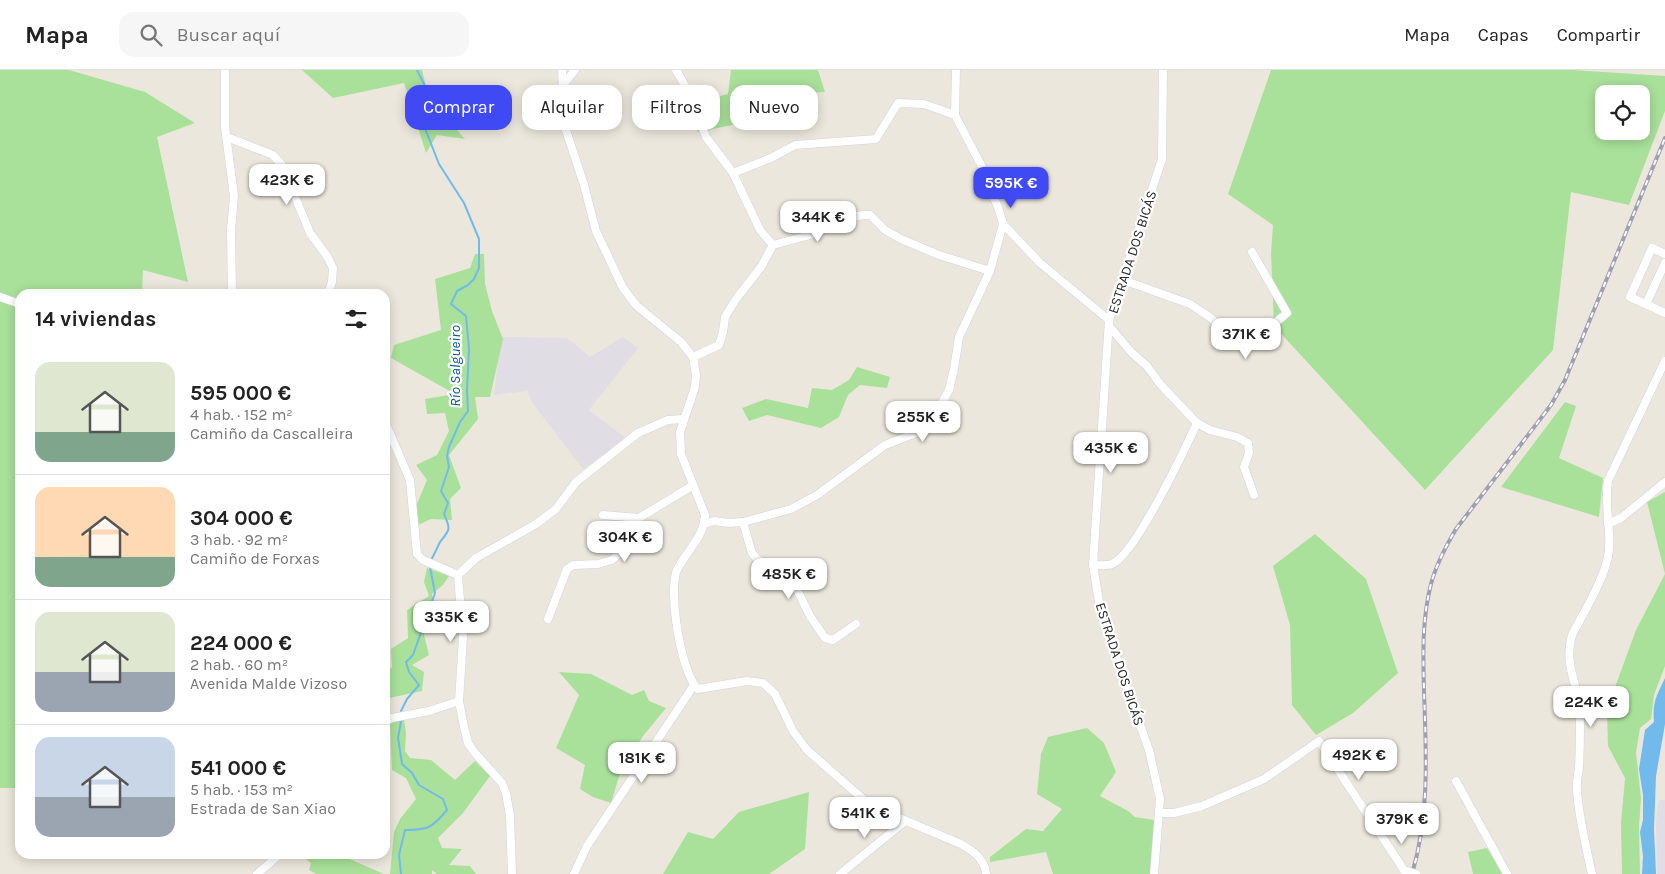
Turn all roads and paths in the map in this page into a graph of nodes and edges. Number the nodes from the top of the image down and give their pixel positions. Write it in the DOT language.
graph roads {
  1 [pos="226,70"];
  2 [pos="562,70"];
  3 [pos="575,70"];
  4 [pos="676,70"];
  5 [pos="956,70"];
  6 [pos="1163,70"];
  7 [pos="562,85"];
  8 [pos="563,85"];
  9 [pos="955,115"];
  10 [pos="566,130"];
  11 [pos="227,137"];
  12 [pos="733,173"];
  13 [pos="1003,224"];
  14 [pos="773,245"];
  15 [pos="1252,252"];
  16 [pos="1665,254"];
  17 [pos="1665,263"];
  18 [pos="990,271"];
  19 [pos="1123,280"];
  20 [pos="232,289"];
  21 [pos="330,289"];
  22 [pos="0,298"];
  23 [pos="15,302"];
  24 [pos="1646,304"];
  25 [pos="1664,310"];
  26 [pos="1109,323"];
  27 [pos="693,357"];
  28 [pos="1665,361"];
  29 [pos="683,419"];
  30 [pos="1197,423"];
  31 [pos="390,434"];
  32 [pos="1665,482"];
  33 [pos="692,486"];
  34 [pos="1254,495"];
  35 [pos="603,515"];
  36 [pos="639,518"];
  37 [pos="743,522"];
  38 [pos="704,524"];
  39 [pos="1608,524"];
  40 [pos="1093,565"];
  41 [pos="458,575"];
  42 [pos="548,619"];
  43 [pos="856,624"];
  44 [pos="694,685"];
  45 [pos="459,702"];
  46 [pos="390,719"];
  47 [pos="1456,781"];
  48 [pos="1159,812"];
  49 [pos="904,822"];
  50 [pos="274,859"];
  51 [pos="257,874"];
  52 [pos="512,874"];
  53 [pos="574,874"];
  54 [pos="840,874"];
  55 [pos="986,874"];
  56 [pos="1154,874"];
  57 [pos="1416,874"];
  58 [pos="1507,874"];
  59 [pos="1592,874"];
  1 -- 11 [label="street"];
  2 -- 7 [label="street"];
  3 -- 8 [label="street"];
  4 -- 12 [label="street"];
  5 -- 9 [label="street"];
  6 -- 19 [label="street, ESTRADA DOS BICÁS"];
  9 -- 12 [label="street"];
  9 -- 13 [label="street"];
  10 -- 27 [label="street"];
  11 -- 20 [label="street"];
  11 -- 21 [label="street"];
  12 -- 14 [label="street"];
  13 -- 18 [label="street"];
  13 -- 26 [label="street"];
  14 -- 18 [label="street"];
  14 -- 27 [label="street"];
  15 -- 19 [label="street"];
  16 -- 24 [label="street"];
  17 -- 24 [label="street"];
  18 -- 37 [label="street"];
  19 -- 26 [label="street, ESTRADA DOS BICÁS"];
  22 -- 23 [label="street"];
  24 -- 25 [label="street"];
  26 -- 30 [label="street"];
  26 -- 40 [label="street, ESTRADA DOS BICÁS"];
  27 -- 29 [label="street"];
  28 -- 39 [label="street"];
  29 -- 33 [label="street"];
  29 -- 41 [label="street"];
  30 -- 34 [label="street"];
  30 -- 40 [label="street"];
  31 -- 41 [label="street"];
  32 -- 39 [label="street"];
  33 -- 36 [label="street"];
  33 -- 38 [label="street"];
  35 -- 36 [label="street"];
  36 -- 42 [label="street"];
  37 -- 38 [label="street"];
  37 -- 43 [label="street"];
  38 -- 44 [label="street"];
  39 -- 59 [label="street"];
  40 -- 48 [label="street, ESTRADA DOS BICÁS"];
  41 -- 45 [label="street"];
  44 -- 49 [label="street"];
  44 -- 53 [label="street"];
  45 -- 46 [label="street"];
  45 -- 52 [label="street"];
  47 -- 58 [label="street"];
  48 -- 56 [label="street, ESTRADA DOS BICÁS"];
  48 -- 57 [label="street, bridge"];
  49 -- 54 [label="street"];
  49 -- 55 [label="street"];
  50 -- 51 [label="street"];
}
